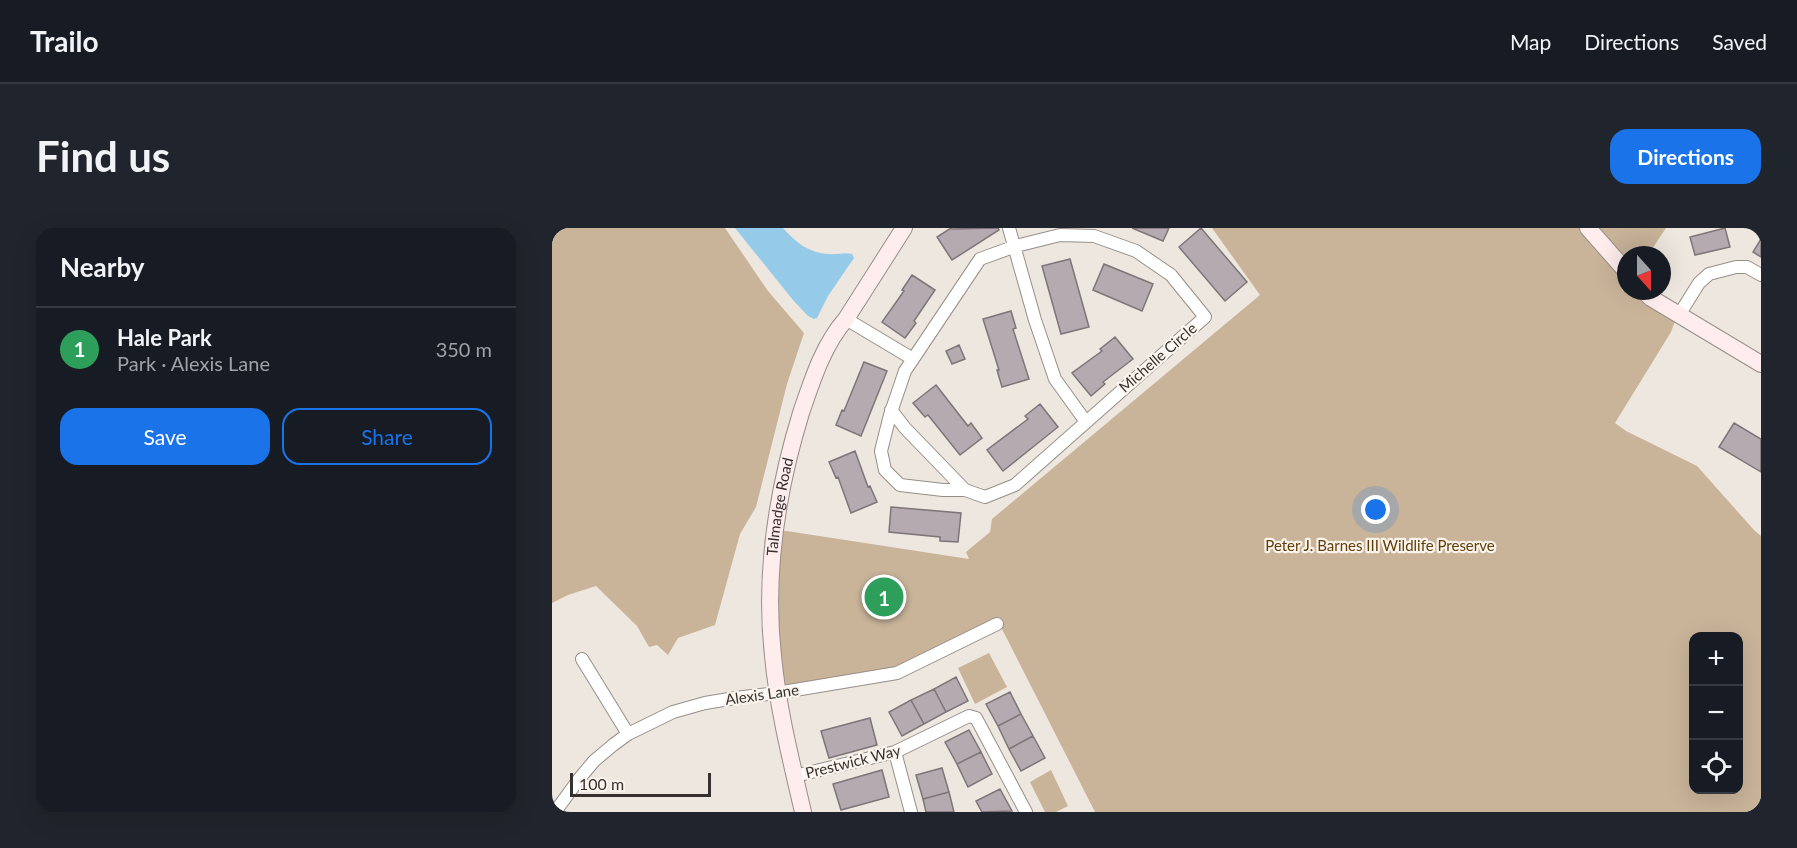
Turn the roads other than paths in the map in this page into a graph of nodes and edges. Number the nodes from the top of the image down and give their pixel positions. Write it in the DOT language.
graph roads {
  1 [pos="904,228"];
  2 [pos="1009,228"];
  3 [pos="1587,228"];
  4 [pos="1016,246"];
  5 [pos="1617,261"];
  6 [pos="1761,275"];
  7 [pos="1654,300"];
  8 [pos="1679,315"];
  9 [pos="846,320"];
  10 [pos="914,359"];
  11 [pos="1761,364"];
  12 [pos="891,410"];
  13 [pos="1086,422"];
  14 [pos="965,490"];
  15 [pos="997,624"];
  16 [pos="582,659"];
  17 [pos="777,693"];
  18 [pos="628,734"];
  19 [pos="895,752"];
  20 [pos="795,777"];
  21 [pos="555,812"];
  22 [pos="803,812"];
  23 [pos="911,812"];
  24 [pos="1026,812"];
  1 -- 9 [label="street, Talmadge Road"];
  2 -- 4 [label="street"];
  3 -- 5 [label="street"];
  4 -- 10 [label="street, Michelle Circle"];
  4 -- 13 [label="street"];
  4 -- 13 [label="street, Michelle Circle"];
  6 -- 8 [label="street"];
  7 -- 8 [label="street"];
  8 -- 11 [label="street"];
  9 -- 10 [label="street"];
  9 -- 17 [label="street, Talmadge Road"];
  10 -- 12 [label="street, Michelle Circle"];
  12 -- 14 [label="street"];
  12 -- 14 [label="street, Michelle Circle"];
  13 -- 14 [label="street, Michelle Circle"];
  15 -- 17 [label="street, Alexis Lane"];
  16 -- 18 [label="street"];
  17 -- 18 [label="street, Alexis Lane"];
  17 -- 20 [label="street, Talmadge Road"];
  18 -- 21 [label="street, Alexis Lane"];
  19 -- 20 [label="street, Prestwick Way"];
  19 -- 23 [label="street"];
  19 -- 24 [label="street, Prestwick Way"];
  20 -- 22 [label="street, Talmadge Road"];
}
